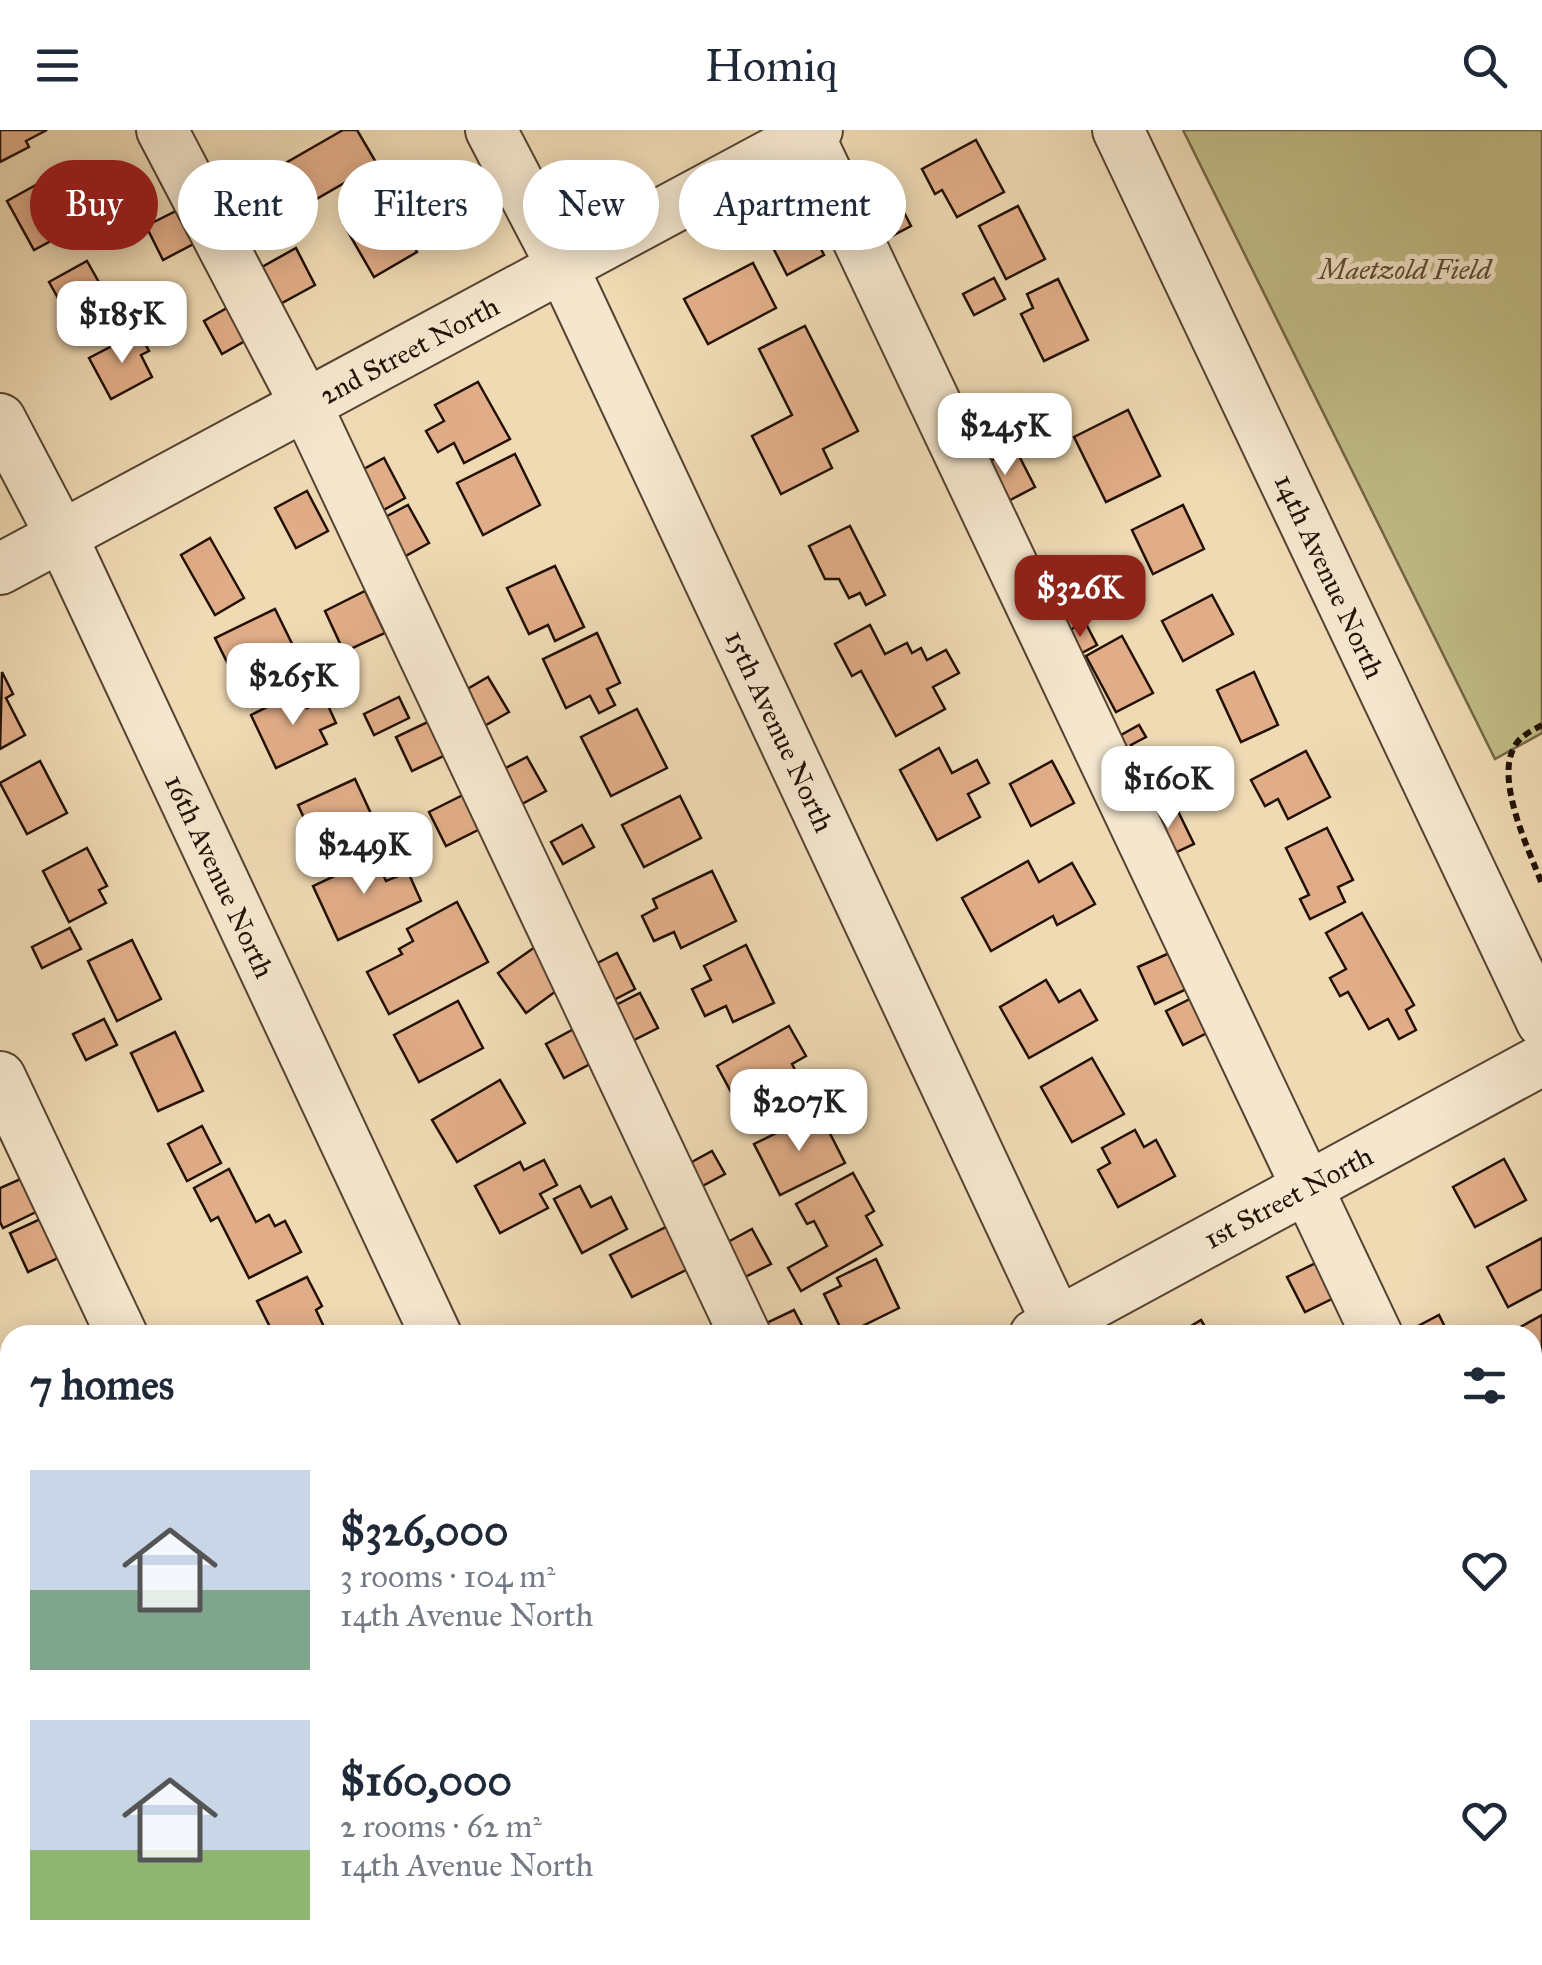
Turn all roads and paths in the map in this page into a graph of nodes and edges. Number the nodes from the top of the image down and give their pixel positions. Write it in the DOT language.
graph roads {
  1 [pos="162,130"];
  2 [pos="491,130"];
  3 [pos="1118,130"];
  4 [pos="811,132"];
  5 [pos="563,268"];
  6 [pos="306,405"];
  7 [pos="0,419"];
  8 [pos="62,537"];
  9 [pos="0,569"];
  10 [pos="1542,725"];
  11 [pos="1542,884"];
  12 [pos="1542,1022"];
  13 [pos="1542,1060"];
  14 [pos="0,1077"];
  15 [pos="1306,1188"];
  16 [pos="117,1325"];
  17 [pos="431,1325"];
  18 [pos="739,1325"];
  19 [pos="1048,1325"];
  20 [pos="1062,1325"];
  21 [pos="1373,1325"];
  1 -- 6 [label="street"];
  2 -- 5 [label="street, 15th Avenue North"];
  3 -- 12 [label="street, 14th Avenue North"];
  4 -- 5 [label="street, 2nd Street North"];
  4 -- 15 [label="street"];
  5 -- 6 [label="street, 2nd Street North"];
  5 -- 19 [label="street, 15th Avenue North"];
  6 -- 8 [label="street, 2nd Street North"];
  6 -- 18 [label="street"];
  7 -- 8 [label="street, 16th Avenue North"];
  8 -- 9 [label="street, 2nd Street North"];
  8 -- 17 [label="street, 16th Avenue North"];
  10 -- 11 [label="path"];
  13 -- 15 [label="street, 1st Street North"];
  14 -- 16 [label="street"];
  15 -- 20 [label="street, 1st Street North"];
  15 -- 21 [label="street"];
}
